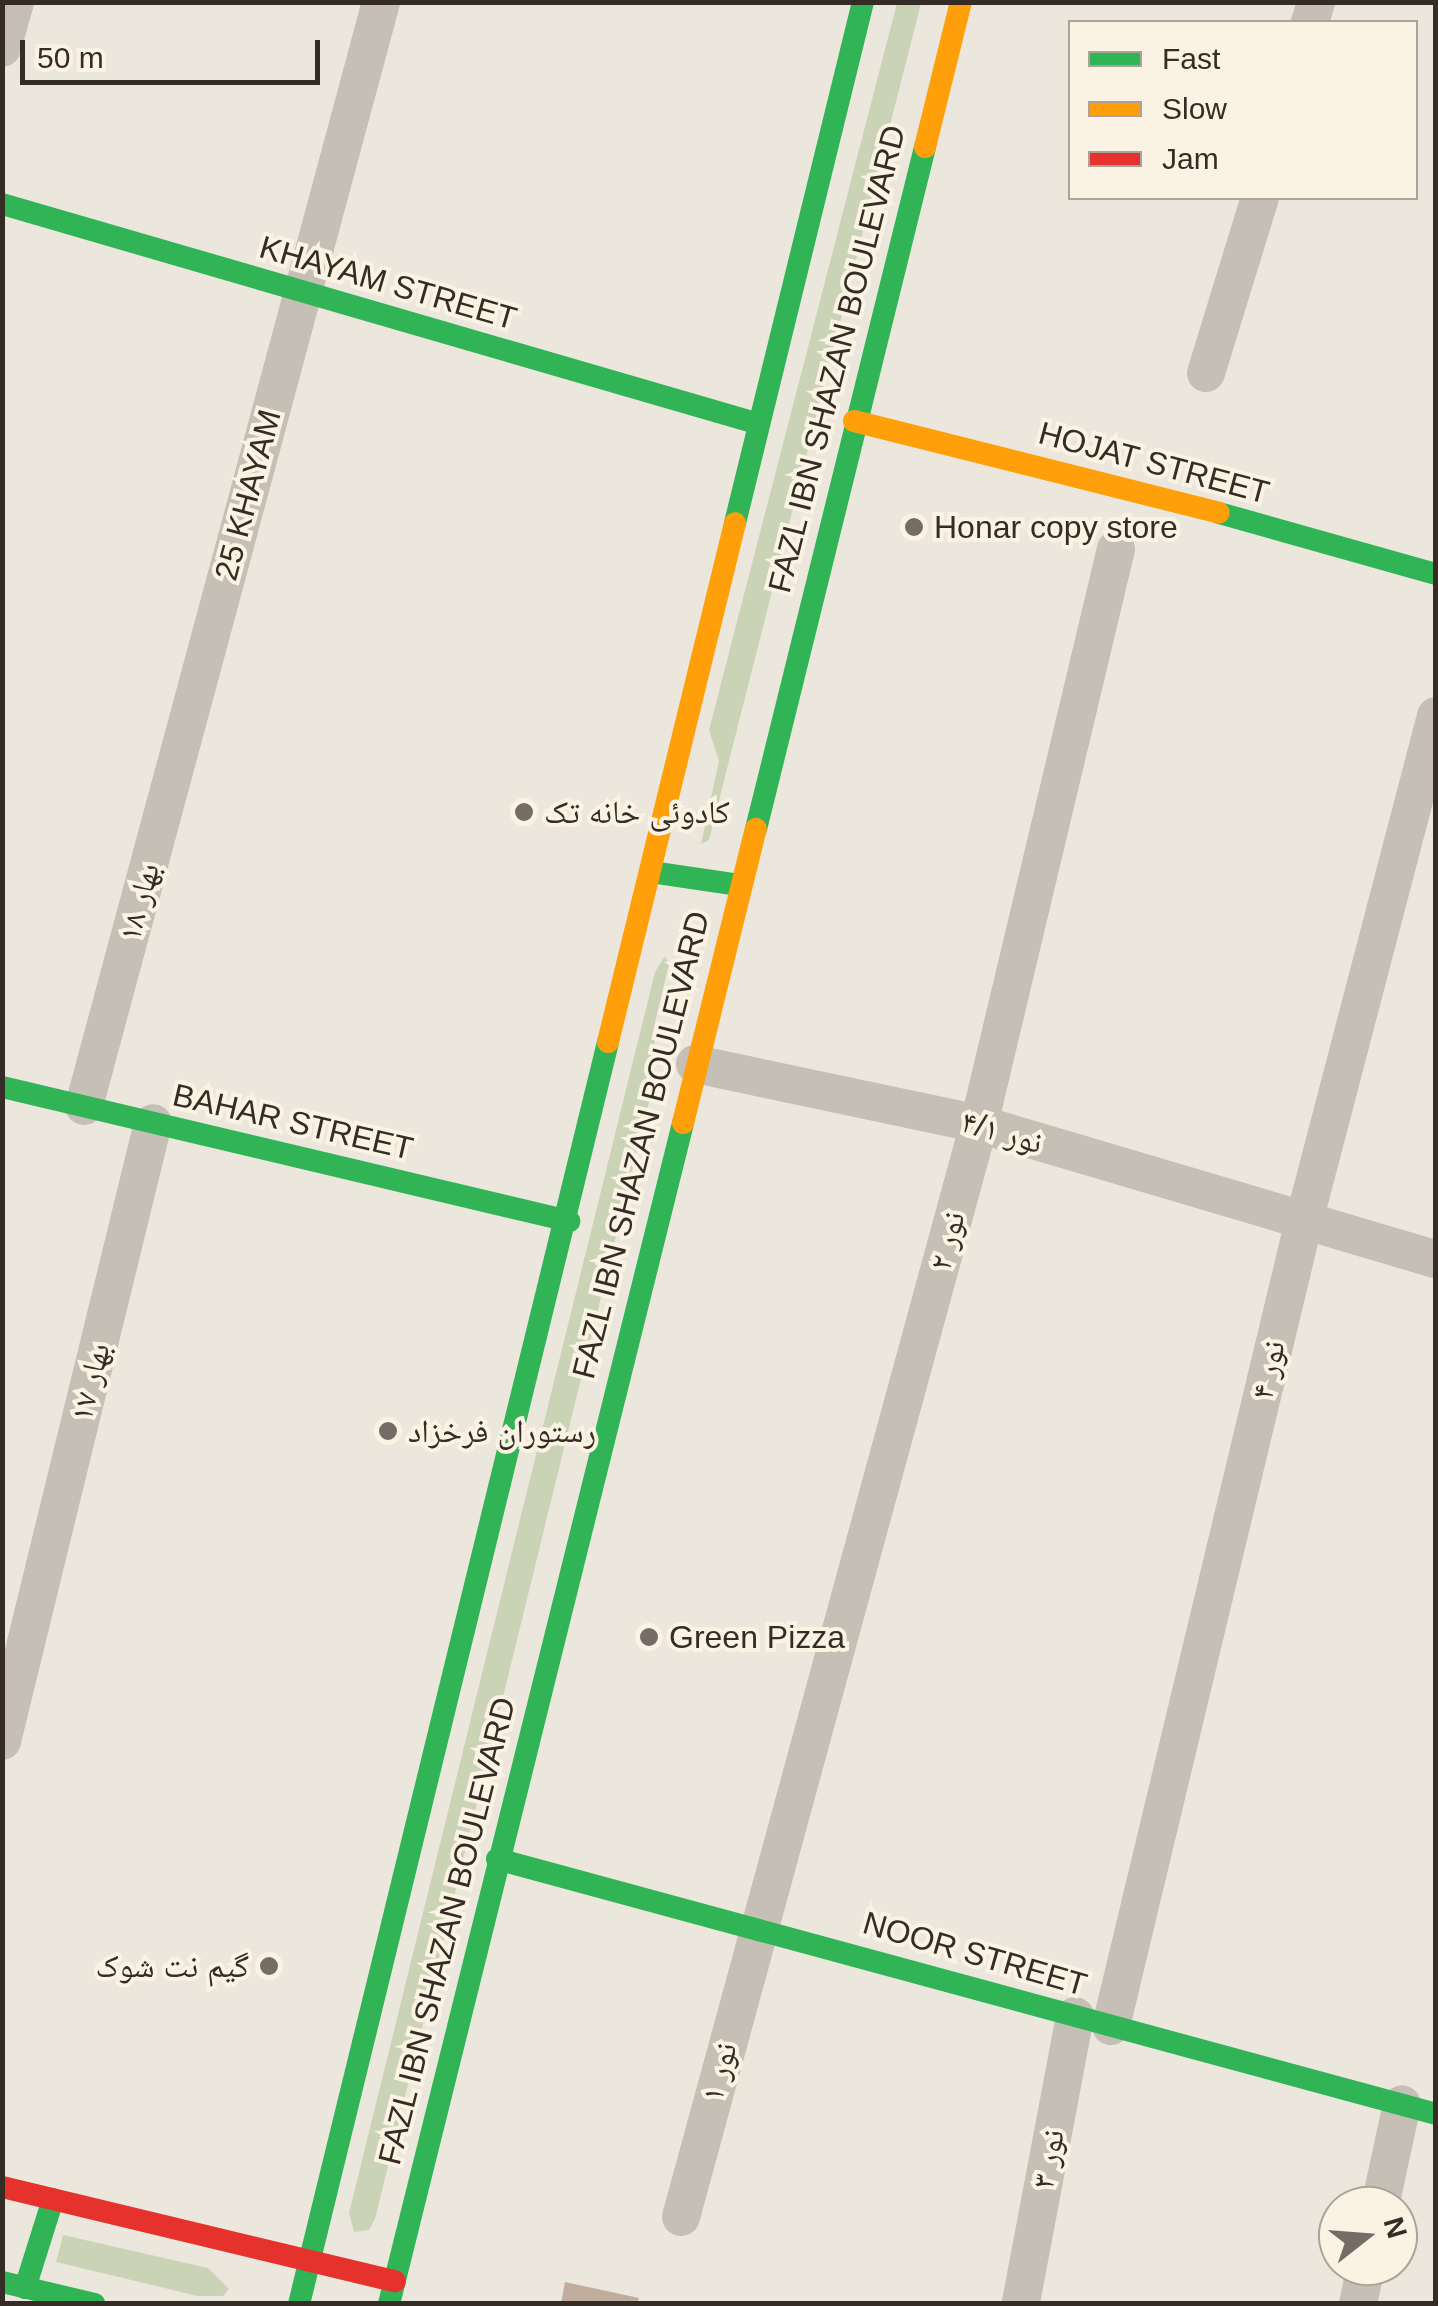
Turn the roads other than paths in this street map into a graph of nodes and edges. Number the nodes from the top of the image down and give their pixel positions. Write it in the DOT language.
graph roads {
  1 [pos="15,2"];
  2 [pos="381,2"];
  3 [pos="863,2"];
  4 [pos="961,2"];
  5 [pos="2,48"];
  6 [pos="1259,200"];
  7 [pos="2,204"];
  8 [pos="303,292"];
  9 [pos="1206,373"];
  10 [pos="854,421"];
  11 [pos="756,423"];
  12 [pos="1116,549"];
  13 [pos="1436,574"];
  14 [pos="193,698"];
  15 [pos="1436,716"];
  16 [pos="650,872"];
  17 [pos="739,885"];
  18 [pos="695,1064"];
  19 [pos="2,1086"];
  20 [pos="84,1106"];
  21 [pos="153,1122"];
  22 [pos="979,1124"];
  23 [pos="569,1221"];
  24 [pos="1304,1221"];
  25 [pos="1436,1259"];
  26 [pos="2,1741"];
  27 [pos="498,1859"];
  28 [pos="758,1927"];
  29 [pos="1093,2021"];
  30 [pos="1419,2109"];
  31 [pos="1388,2186"];
  32 [pos="2,2187"];
  33 [pos="53,2199"];
  34 [pos="681,2217"];
  35 [pos="310,2259"];
  36 [pos="14,2285"];
  37 [pos="392,2292"];
  38 [pos="1021,2302"];
  39 [pos="94,2304"];
  40 [pos="299,2304"];
  1 -- 5 [label="street"];
  2 -- 8 [label="street, 25 KHAYAM"];
  3 -- 11 [label="main road, FAZL IBN SHAZAN BOULEVARD"];
  4 -- 10 [label="main road, FAZL IBN SHAZAN BOULEVARD"];
  6 -- 9 [label="street"];
  7 -- 8 [label="main road, KHAYAM STREET"];
  8 -- 11 [label="main road, KHAYAM STREET"];
  8 -- 14 [label="street, 25 KHAYAM"];
  10 -- 13 [label="main road, HOJAT STREET"];
  10 -- 17 [label="main road, FAZL IBN SHAZAN BOULEVARD"];
  11 -- 16 [label="main road, FAZL IBN SHAZAN BOULEVARD"];
  12 -- 22 [label="street, نور ۲"];
  14 -- 20 [label="street, بهار ۱۸"];
  15 -- 24 [label="street, نور ۴"];
  16 -- 17 [label="main road"];
  16 -- 23 [label="main road, FAZL IBN SHAZAN BOULEVARD"];
  17 -- 18 [label="main road, FAZL IBN SHAZAN BOULEVARD"];
  18 -- 22 [label="street, نور ۴/۱"];
  18 -- 27 [label="main road, FAZL IBN SHAZAN BOULEVARD"];
  19 -- 20 [label="main road, BAHAR STREET"];
  20 -- 21 [label="main road, BAHAR STREET"];
  21 -- 23 [label="main road, BAHAR STREET"];
  21 -- 26 [label="street, بهار ۱۷"];
  22 -- 24 [label="street, نور ۴/۱"];
  22 -- 28 [label="street, نور ۲"];
  23 -- 35 [label="main road, FAZL IBN SHAZAN BOULEVARD"];
  24 -- 25 [label="street, نور ۴/۱"];
  24 -- 29 [label="street, نور ۴"];
  27 -- 28 [label="main road, NOOR STREET"];
  27 -- 37 [label="main road, FAZL IBN SHAZAN BOULEVARD"];
  28 -- 29 [label="main road, NOOR STREET"];
  28 -- 34 [label="street, نور ۱"];
  29 -- 30 [label="main road, NOOR STREET"];
  29 -- 38 [label="street, نور ۳"];
  30 -- 31 [label="street"];
  32 -- 33 [label="main road"];
  33 -- 35 [label="main road"];
  33 -- 36 [label="main road"];
  35 -- 37 [label="main road"];
  35 -- 40 [label="main road, FAZL IBN SHAZAN BOULEVARD"];
  36 -- 39 [label="main road"];
}
